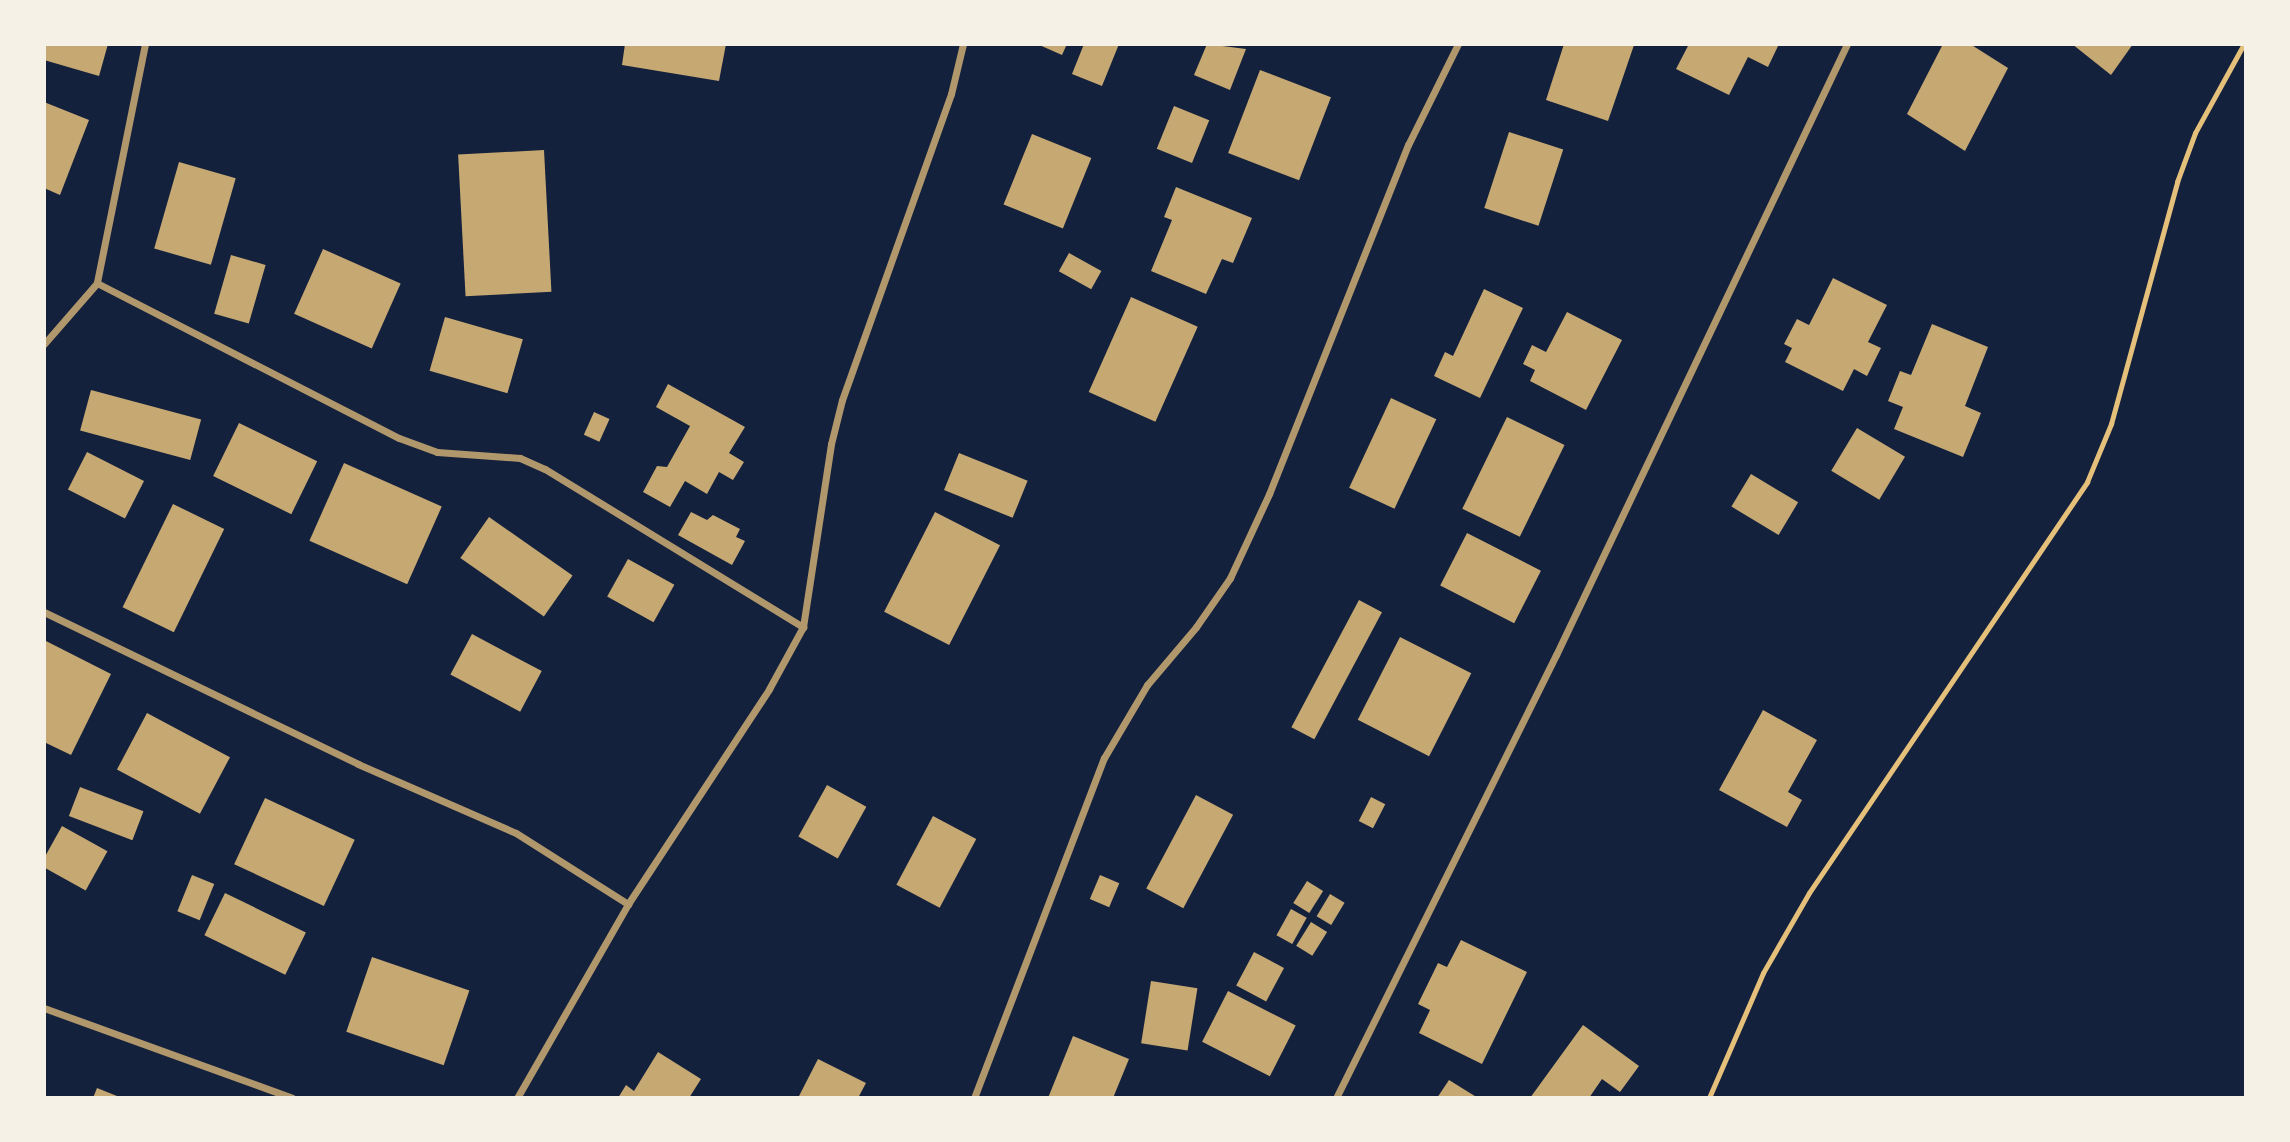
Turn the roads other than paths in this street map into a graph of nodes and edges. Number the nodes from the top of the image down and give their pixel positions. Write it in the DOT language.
graph roads {
  1 [pos="145,44"];
  2 [pos="963,44"];
  3 [pos="1458,44"];
  4 [pos="1847,44"];
  5 [pos="97,284"];
  6 [pos="44,344"];
  7 [pos="44,612"];
  8 [pos="803,628"];
  9 [pos="628,904"];
  10 [pos="44,1008"];
  11 [pos="292,1098"];
  12 [pos="517,1098"];
  13 [pos="974,1098"];
  14 [pos="1336,1098"];
  1 -- 5 [label="street"];
  2 -- 8 [label="street"];
  3 -- 13 [label="street"];
  4 -- 14 [label="street"];
  5 -- 6 [label="street"];
  5 -- 8 [label="street"];
  7 -- 9 [label="street"];
  8 -- 9 [label="street"];
  9 -- 12 [label="street"];
  10 -- 11 [label="street"];
}
